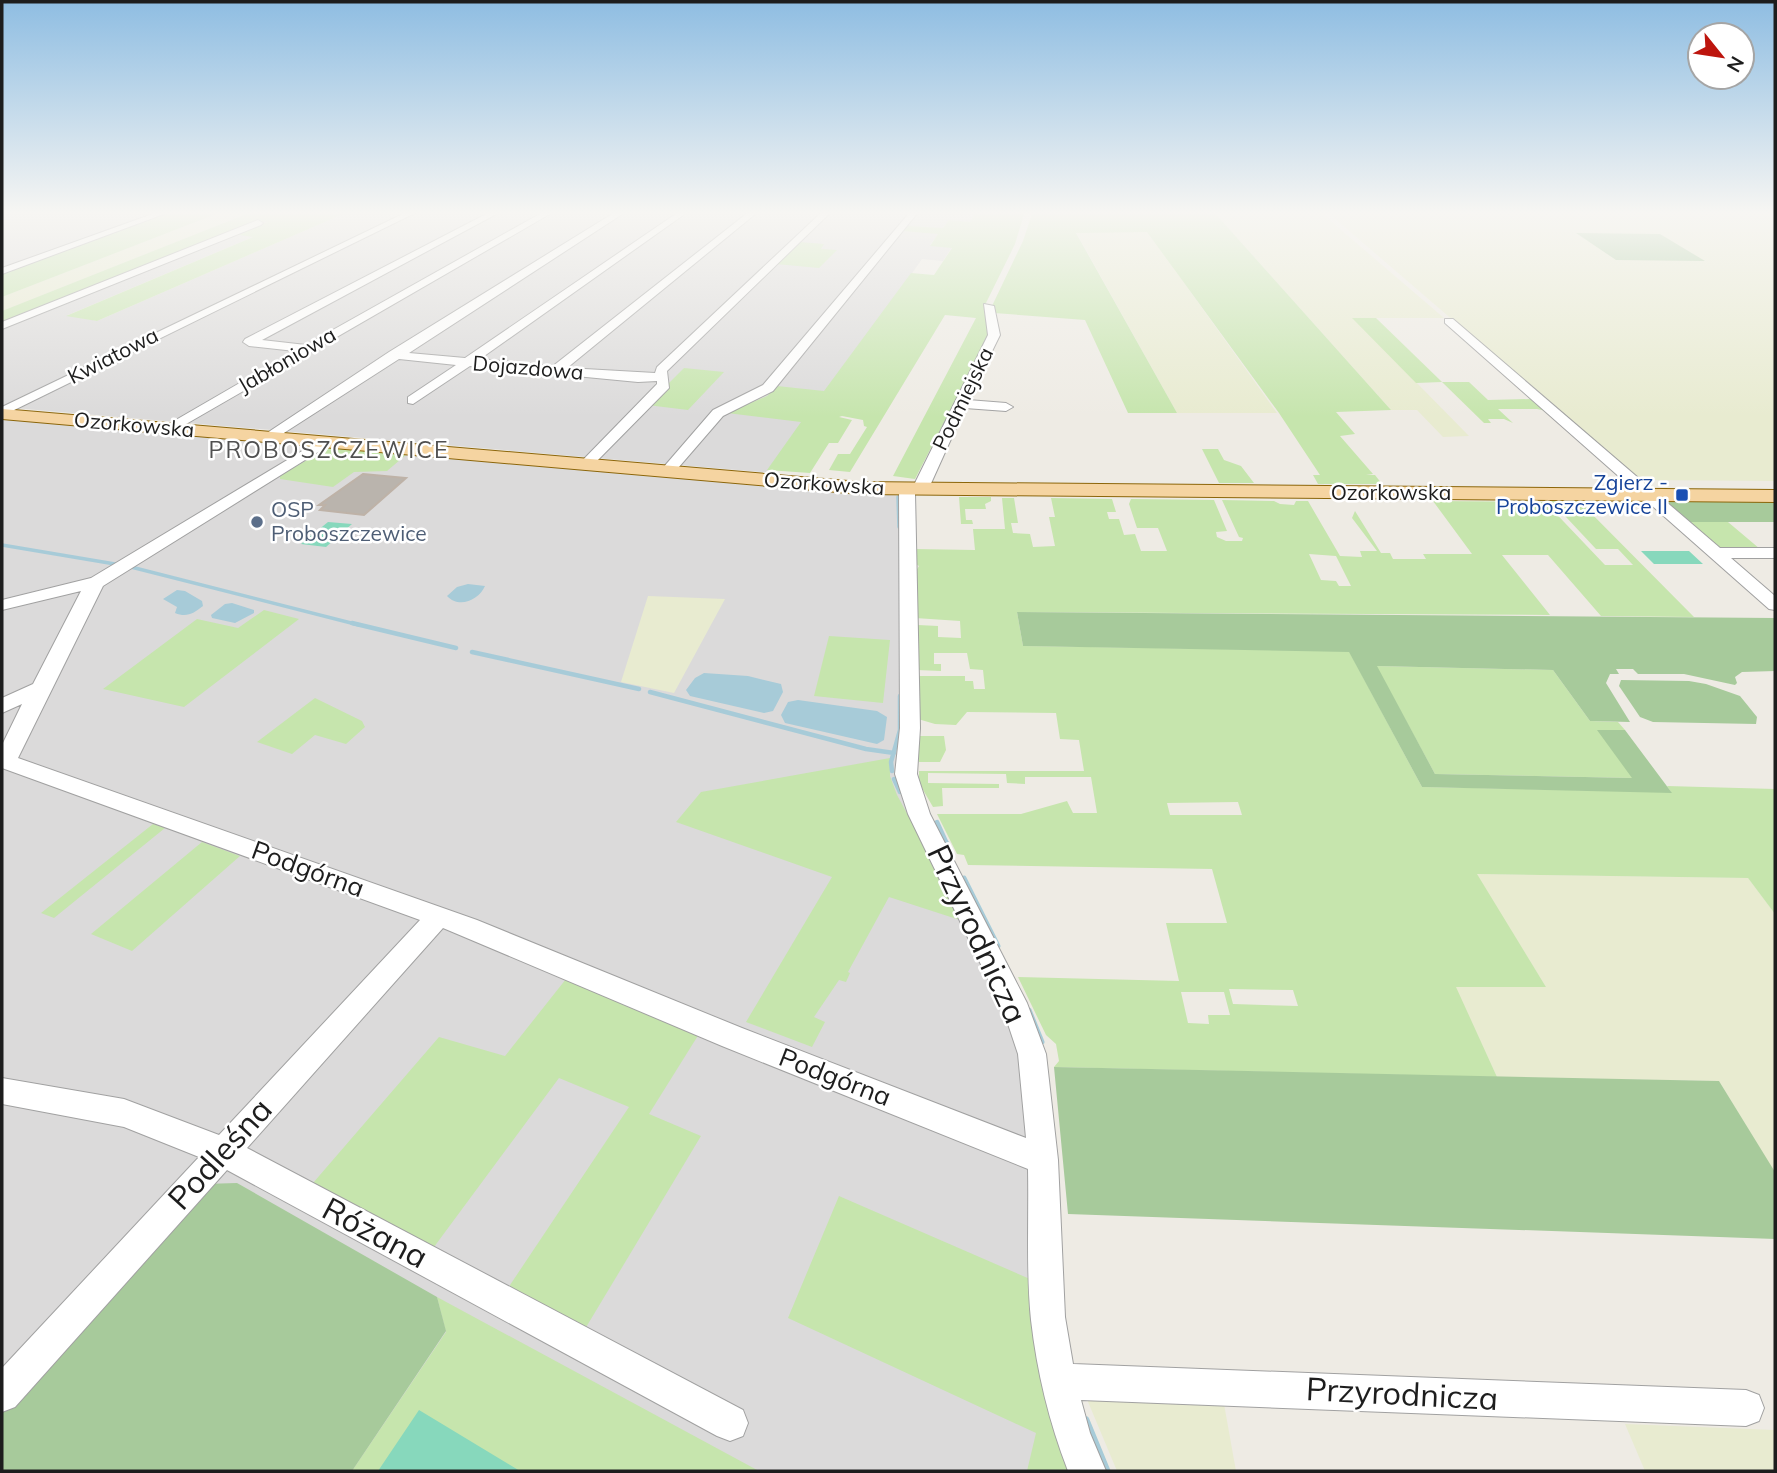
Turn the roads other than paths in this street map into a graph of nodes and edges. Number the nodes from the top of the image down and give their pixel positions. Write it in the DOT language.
graph roads {
  1 [pos="117,280"];
  2 [pos="274,280"];
  3 [pos="367,280"];
  4 [pos="429,280"];
  5 [pos="513,280"];
  6 [pos="587,280"];
  7 [pos="669,280"];
  8 [pos="756,280"];
  9 [pos="858,280"];
  10 [pos="988,306"];
  11 [pos="1449,321"];
  12 [pos="2,326"];
  13 [pos="306,349"];
  14 [pos="393,355"];
  15 [pos="470,362"];
  16 [pos="556,370"];
  17 [pos="663,377"];
  18 [pos="413,400"];
  19 [pos="962,404"];
  20 [pos="1006,407"];
  21 [pos="2,413"];
  22 [pos="169,428"];
  23 [pos="268,437"];
  24 [pos="327,442"];
  25 [pos="585,465"];
  26 [pos="667,472"];
  27 [pos="914,490"];
  28 [pos="1650,495"];
  29 [pos="1775,496"];
  30 [pos="1716,553"];
  31 [pos="1775,553"];
  32 [pos="97,582"];
  33 [pos="2,605"];
  34 [pos="1775,605"];
  35 [pos="41,688"];
  36 [pos="2,706"];
  37 [pos="439,916"];
  38 [pos="2,1090"];
  39 [pos="222,1151"];
  40 [pos="1043,1160"];
  41 [pos="1058,1381"];
  42 [pos="2,1394"];
  43 [pos="1746,1408"];
  44 [pos="730,1423"];
  45 [pos="1087,1471"];
  1 -- 12 [label="street"];
  2 -- 21 [label="street, Kwiatowa"];
  3 -- 13 [label="street"];
  4 -- 13 [label="street, Jabłoniowa"];
  5 -- 14 [label="street"];
  6 -- 15 [label="street"];
  7 -- 16 [label="street"];
  8 -- 17 [label="street"];
  9 -- 26 [label="street"];
  10 -- 19 [label="street, Podmiejska"];
  11 -- 28 [label="street"];
  13 -- 22 [label="street, Jabłoniowa"];
  14 -- 15 [label="street, Dojazdowa"];
  14 -- 23 [label="street"];
  15 -- 16 [label="street, Dojazdowa"];
  15 -- 18 [label="street"];
  16 -- 17 [label="street, Dojazdowa"];
  17 -- 25 [label="street"];
  19 -- 20 [label="street"];
  19 -- 27 [label="street, Podmiejska"];
  21 -- 22 [label="main road, Ozorkowska"];
  22 -- 23 [label="main road, Ozorkowska"];
  23 -- 24 [label="main road, Ozorkowska"];
  24 -- 25 [label="main road, Ozorkowska"];
  24 -- 32 [label="street, Podgórna"];
  25 -- 26 [label="main road, Ozorkowska"];
  26 -- 27 [label="main road, Ozorkowska"];
  27 -- 28 [label="main road, Ozorkowska"];
  27 -- 40 [label="street, Przyrodnicza"];
  28 -- 29 [label="main road, Ozorkowska"];
  28 -- 30 [label="street"];
  30 -- 31 [label="street"];
  30 -- 34 [label="street"];
  32 -- 33 [label="street"];
  32 -- 35 [label="street, Podgórna"];
  35 -- 36 [label="street"];
  35 -- 37 [label="street, Podgórna"];
  37 -- 39 [label="street, Podleśna"];
  37 -- 40 [label="street, Podgórna"];
  38 -- 39 [label="street, Różana"];
  39 -- 42 [label="street, Podleśna"];
  39 -- 44 [label="street, Różana"];
  40 -- 41 [label="street, Przyrodnicza"];
  41 -- 43 [label="street, Przyrodnicza"];
  41 -- 45 [label="street, Przyrodnicza"];
}
